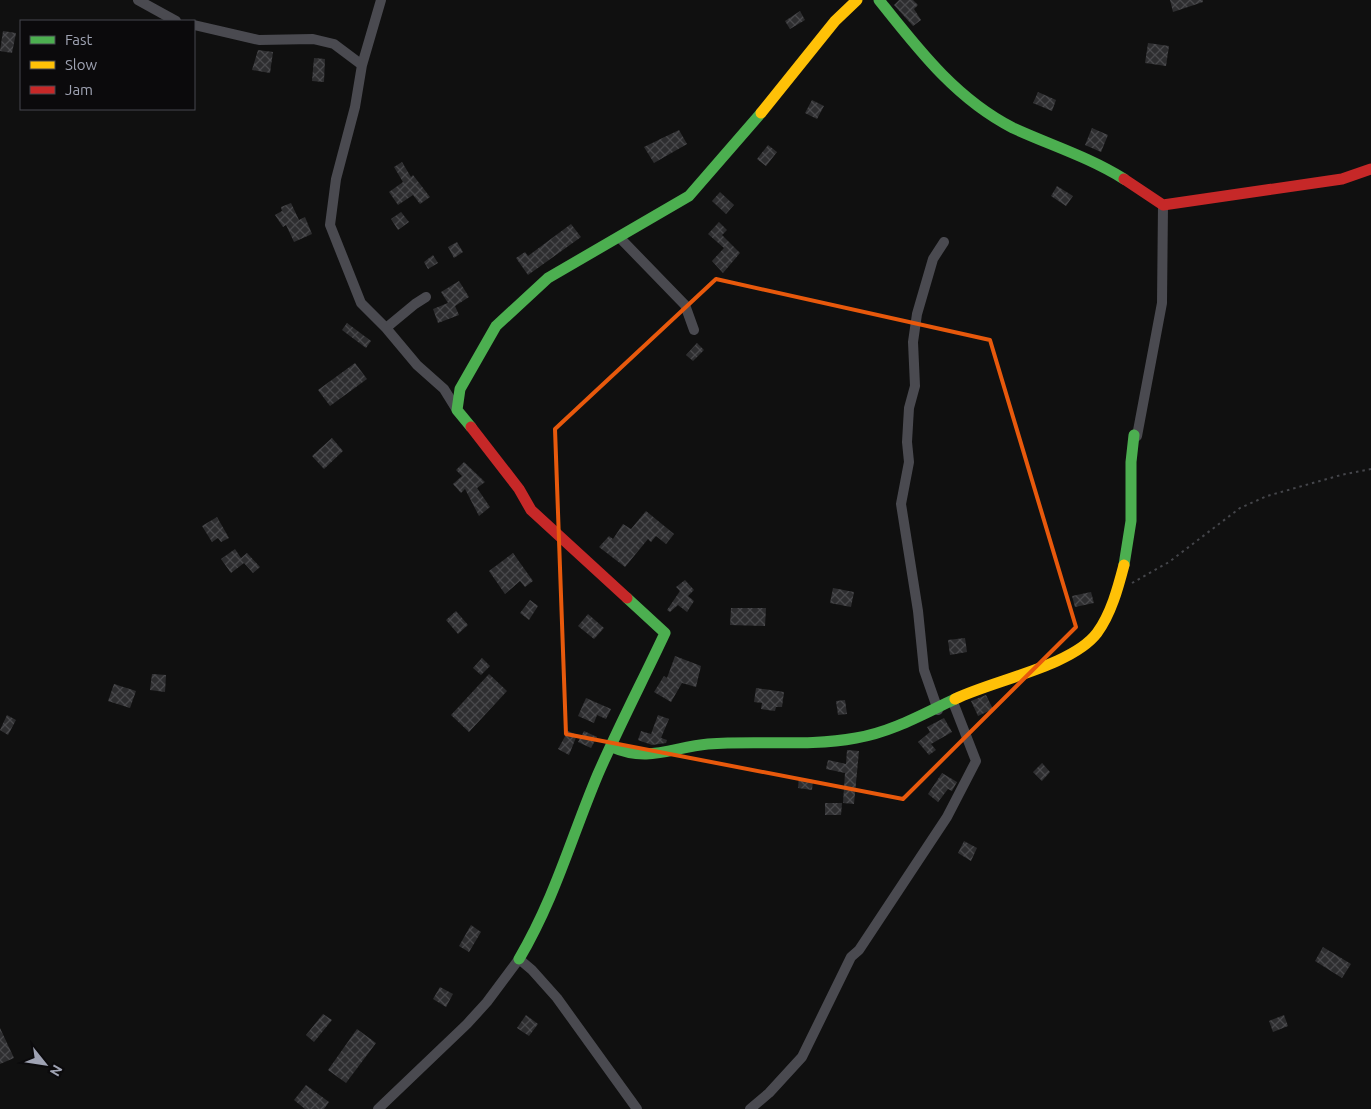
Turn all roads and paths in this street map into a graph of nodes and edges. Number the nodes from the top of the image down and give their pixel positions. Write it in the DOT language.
graph roads {
  1 [pos="138,0"];
  2 [pos="381,0"];
  3 [pos="857,0"];
  4 [pos="879,0"];
  5 [pos="174,20"];
  6 [pos="195,25"];
  7 [pos="362,65"];
  8 [pos="1371,169"];
  9 [pos="1163,205"];
  10 [pos="620,238"];
  11 [pos="944,242"];
  12 [pos="426,297"];
  13 [pos="386,328"];
  14 [pos="694,330"];
  15 [pos="457,410"];
  16 [pos="1136,435"];
  17 [pos="1371,469"];
  18 [pos="1114,592"];
  19 [pos="953,702"];
  20 [pos="938,710"];
  21 [pos="612,747"];
  22 [pos="519,959"];
  23 [pos="378,1109"];
  24 [pos="636,1109"];
  25 [pos="750,1109"];
  1 -- 5 [label="street"];
  2 -- 7 [label="street"];
  3 -- 10 [label="street"];
  4 -- 9 [label="street"];
  6 -- 7 [label="street"];
  7 -- 13 [label="street"];
  8 -- 9 [label="street"];
  9 -- 16 [label="street"];
  10 -- 14 [label="street"];
  10 -- 15 [label="street"];
  11 -- 20 [label="street"];
  12 -- 13 [label="street"];
  13 -- 15 [label="street"];
  15 -- 21 [label="street"];
  16 -- 18 [label="street"];
  17 -- 18 [label="path"];
  18 -- 19 [label="street"];
  19 -- 20 [label="street"];
  19 -- 25 [label="street"];
  20 -- 21 [label="street"];
  21 -- 22 [label="street"];
  22 -- 23 [label="street"];
  22 -- 24 [label="street"];
}
